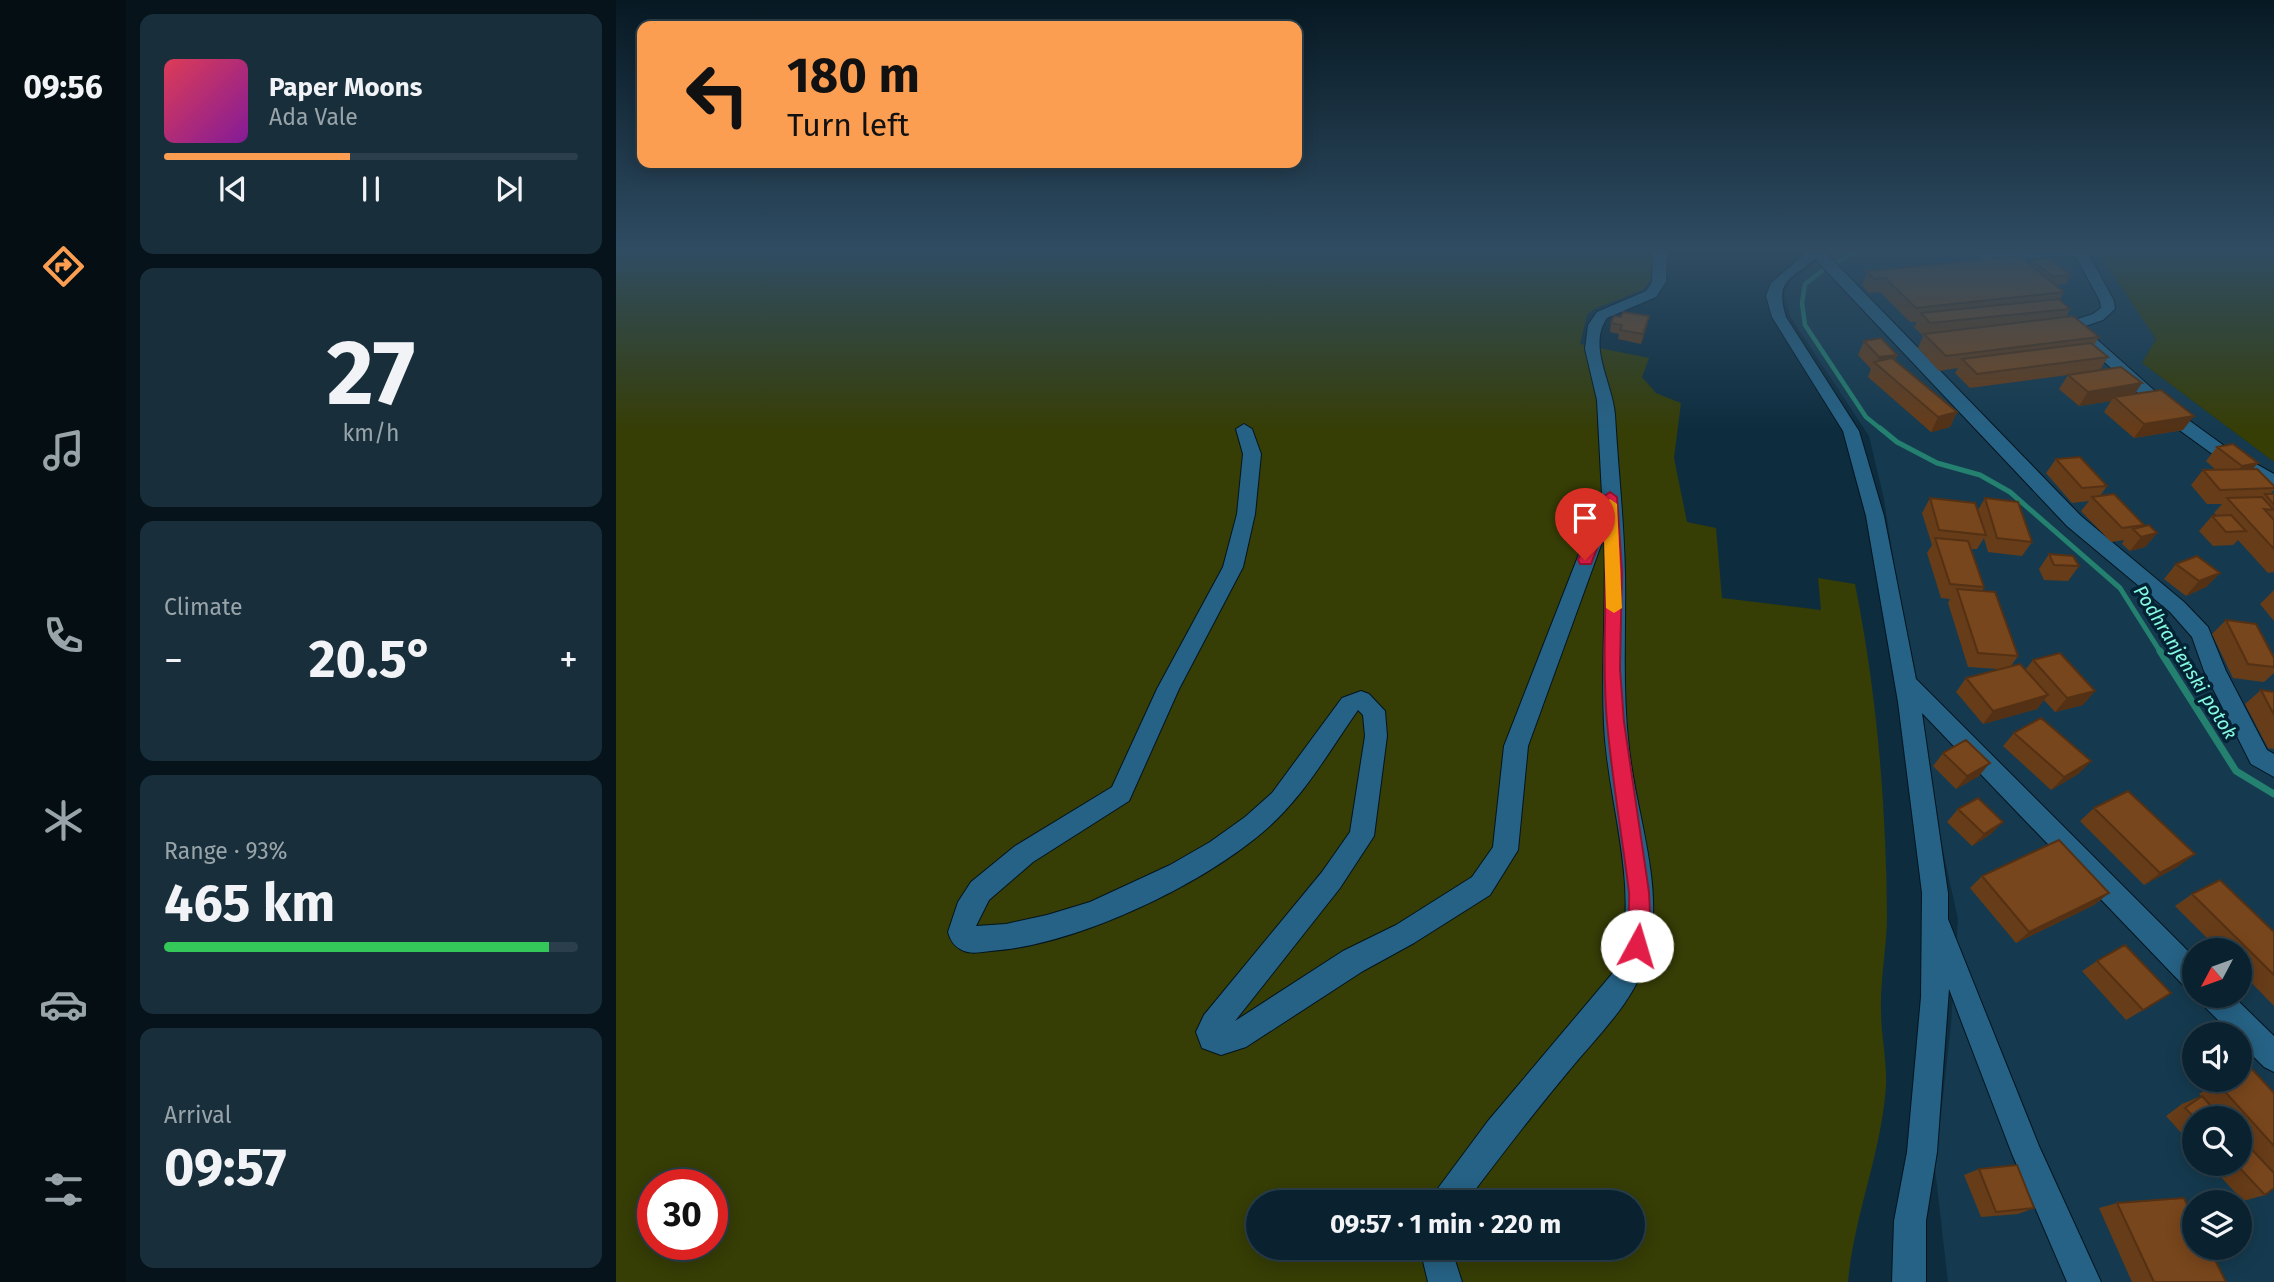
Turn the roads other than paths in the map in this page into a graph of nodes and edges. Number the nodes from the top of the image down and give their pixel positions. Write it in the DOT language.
graph roads {
  1 [pos="1609,311"];
  2 [pos="1777,311"];
  3 [pos="1872,311"];
  4 [pos="2106,311"];
  5 [pos="1244,429"];
  6 [pos="2274,482"];
  7 [pos="1610,497"];
  8 [pos="1905,682"];
  9 [pos="2274,767"];
  10 [pos="1935,918"];
  11 [pos="2182,964"];
  12 [pos="2226,1008"];
  13 [pos="2274,1057"];
  14 [pos="1456,1190"];
  15 [pos="1439,1260"];
  16 [pos="1446,1282"];
  17 [pos="1909,1282"];
  18 [pos="2084,1282"];
  1 -- 7 [label="street"];
  2 -- 8 [label="street"];
  3 -- 9 [label="street"];
  4 -- 6 [label="street"];
  5 -- 7 [label="street"];
  7 -- 14 [label="street"];
  8 -- 10 [label="street"];
  8 -- 11 [label="street"];
  10 -- 17 [label="street"];
  10 -- 18 [label="street"];
  12 -- 13 [label="street"];
  15 -- 16 [label="street"];
}
